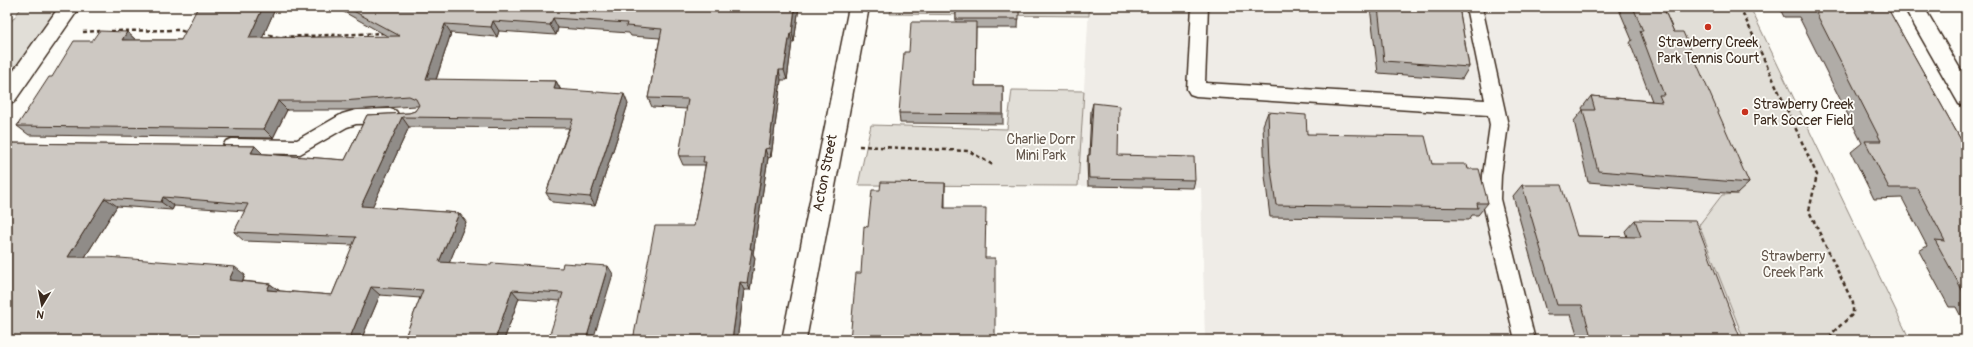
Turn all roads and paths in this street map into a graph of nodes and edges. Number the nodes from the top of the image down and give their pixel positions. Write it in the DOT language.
graph roads {
  1 [pos="70,7"];
  2 [pos="859,7"];
  3 [pos="1200,7"];
  4 [pos="1474,7"];
  5 [pos="1740,7"];
  6 [pos="1914,7"];
  7 [pos="102,31"];
  8 [pos="109,31"];
  9 [pos="52,32"];
  10 [pos="260,32"];
  11 [pos="389,33"];
  12 [pos="191,34"];
  13 [pos="7,96"];
  14 [pos="1966,98"];
  15 [pos="1496,108"];
  16 [pos="409,115"];
  17 [pos="831,145"];
  18 [pos="213,146"];
  19 [pos="993,165"];
  20 [pos="794,340"];
  21 [pos="1525,340"];
  22 [pos="1832,340"];
  1 -- 9 [label="street"];
  2 -- 17 [label="street, Acton Street"];
  3 -- 15 [label="lane"];
  4 -- 15 [label="lane"];
  5 -- 22 [label="path"];
  6 -- 14 [label="street"];
  7 -- 9 [label="path"];
  8 -- 12 [label="path"];
  9 -- 13 [label="street"];
  10 -- 11 [label="path"];
  15 -- 21 [label="lane"];
  16 -- 18 [label="lane"];
  17 -- 19 [label="path"];
  17 -- 20 [label="street, Acton Street"];
}
